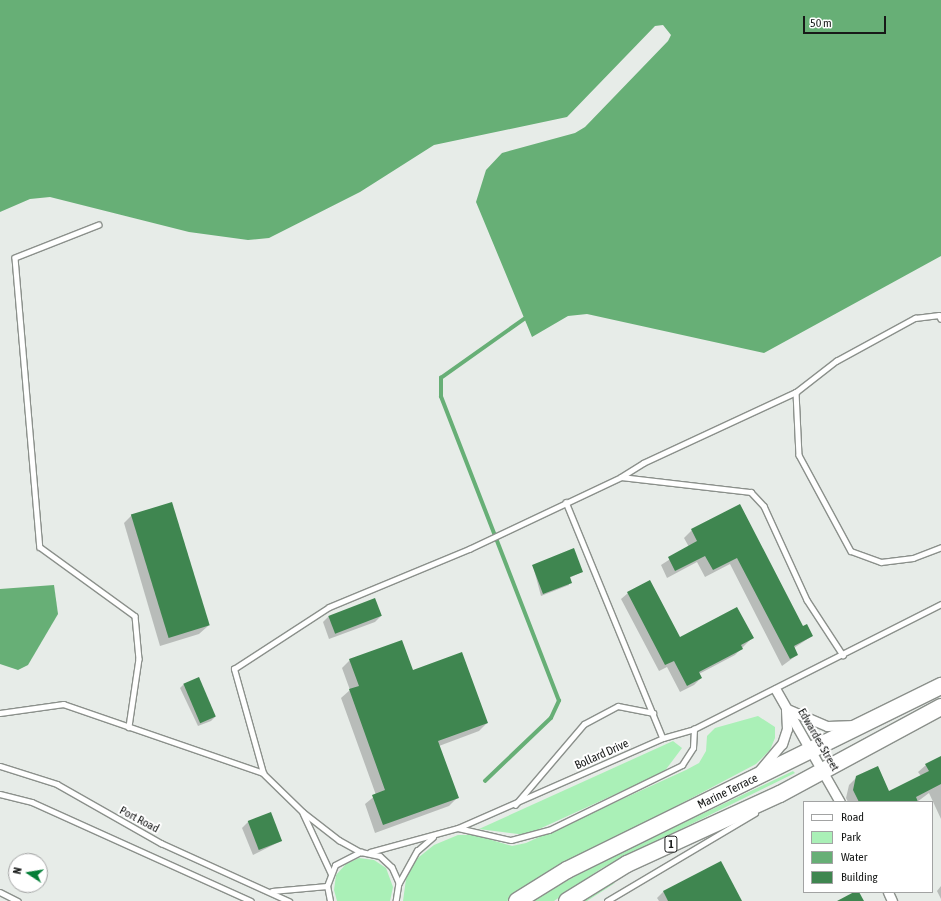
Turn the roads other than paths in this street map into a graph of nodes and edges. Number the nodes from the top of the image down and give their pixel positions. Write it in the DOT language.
graph roads {
  1 [pos="99,225"];
  2 [pos="941,319"];
  3 [pos="796,392"];
  4 [pos="621,477"];
  5 [pos="566,502"];
  6 [pos="941,547"];
  7 [pos="941,604"];
  8 [pos="843,655"];
  9 [pos="941,686"];
  10 [pos="776,690"];
  11 [pos="941,707"];
  12 [pos="786,708"];
  13 [pos="0,713"];
  14 [pos="653,713"];
  15 [pos="865,724"];
  16 [pos="129,727"];
  17 [pos="694,729"];
  18 [pos="663,738"];
  19 [pos="813,751"];
  20 [pos="0,766"];
  21 [pos="822,769"];
  22 [pos="263,773"];
  23 [pos="739,787"];
  24 [pos="0,794"];
  25 [pos="780,794"];
  26 [pos="839,801"];
  27 [pos="514,806"];
  28 [pos="303,812"];
  29 [pos="458,828"];
  30 [pos="434,836"];
  31 [pos="361,852"];
  32 [pos="370,852"];
  33 [pos="330,873"];
  34 [pos="399,883"];
  35 [pos="327,886"];
  36 [pos="0,892"];
  37 [pos="271,892"];
  38 [pos="18,901"];
  39 [pos="251,901"];
  40 [pos="289,901"];
  41 [pos="330,901"];
  42 [pos="396,901"];
  43 [pos="517,901"];
  44 [pos="567,901"];
  45 [pos="607,901"];
  1 -- 16 [label="lane"];
  2 -- 3 [label="lane"];
  3 -- 4 [label="lane"];
  3 -- 6 [label="lane"];
  4 -- 5 [label="lane"];
  4 -- 8 [label="lane"];
  5 -- 14 [label="lane"];
  5 -- 22 [label="lane"];
  7 -- 8 [label="lane, Bollard Drive"];
  8 -- 10 [label="lane, Bollard Drive"];
  9 -- 15 [label="highway, Marine Terrace / 1"];
  10 -- 12 [label="street, Edwardes Street"];
  10 -- 17 [label="lane, Bollard Drive"];
  11 -- 21 [label="highway, Marine Terrace / 1"];
  12 -- 15 [label="street"];
  12 -- 19 [label="street, Edwardes Street"];
  12 -- 23 [label="street"];
  13 -- 16 [label="lane"];
  14 -- 18 [label="lane"];
  14 -- 27 [label="lane"];
  15 -- 19 [label="highway, Marine Terrace / 1"];
  16 -- 22 [label="lane"];
  17 -- 18 [label="lane, Bollard Drive"];
  17 -- 29 [label="lane"];
  18 -- 27 [label="lane, Bollard Drive"];
  19 -- 21 [label="street, Edwardes Street"];
  19 -- 23 [label="highway, Marine Terrace / 1"];
  20 -- 37 [label="lane, Port Road"];
  21 -- 25 [label="highway, Marine Terrace / 1"];
  21 -- 26 [label="street, Edwardes Street"];
  22 -- 28 [label="lane"];
  23 -- 43 [label="highway, Marine Terrace / 1"];
  24 -- 39 [label="lane"];
  25 -- 44 [label="highway, Marine Terrace / 1"];
  25 -- 45 [label="lane"];
  27 -- 29 [label="lane, Bollard Drive"];
  28 -- 31 [label="lane"];
  28 -- 33 [label="lane"];
  29 -- 30 [label="lane, Bollard Drive"];
  30 -- 32 [label="lane, Bollard Drive"];
  30 -- 34 [label="lane, Bollard Drive"];
  31 -- 32 [label="lane, Bollard Drive"];
  31 -- 33 [label="lane"];
  32 -- 34 [label="lane"];
  33 -- 35 [label="lane"];
  34 -- 42 [label="lane, Bollard Drive"];
  35 -- 37 [label="lane"];
  35 -- 41 [label="lane"];
  36 -- 38 [label="lane"];
  37 -- 40 [label="lane, Port Road"];
}
